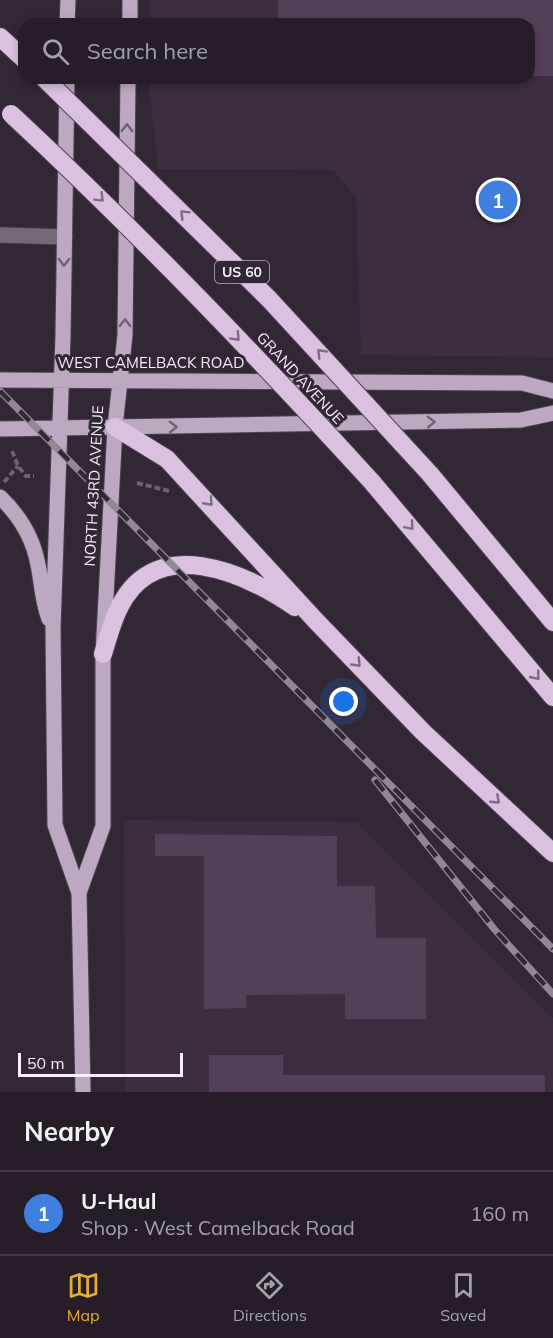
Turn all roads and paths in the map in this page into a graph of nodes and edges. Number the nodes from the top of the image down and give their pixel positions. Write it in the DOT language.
graph roads {
  1 [pos="68,0"];
  2 [pos="130,0"];
  3 [pos="68,18"];
  4 [pos="130,18"];
  5 [pos="4,41"];
  6 [pos="18,54"];
  7 [pos="50,84"];
  8 [pos="67,84"];
  9 [pos="128,84"];
  10 [pos="6,109"];
  11 [pos="0,235"];
  12 [pos="65,237"];
  13 [pos="0,380"];
  14 [pos="61,381"];
  15 [pos="118,381"];
  16 [pos="553,391"];
  17 [pos="553,413"];
  18 [pos="115,427"];
  19 [pos="59,428"];
  20 [pos="0,429"];
  21 [pos="12,451"];
  22 [pos="18,466"];
  23 [pos="34,477"];
  24 [pos="137,483"];
  25 [pos="1,491"];
  26 [pos="174,493"];
  27 [pos="316,621"];
  28 [pos="553,622"];
  29 [pos="53,628"];
  30 [pos="103,654"];
  31 [pos="553,697"];
  32 [pos="553,854"];
  33 [pos="79,893"];
  34 [pos="83,1092"];
  1 -- 3 [label="main road"];
  2 -- 4 [label="main road"];
  5 -- 6 [label="highway"];
  28 -- 7 [label="highway, GRAND AVENUE / US 60, one-way, bridge"];
  8 -- 12 [label="main road, NORTH 43RD AVENUE"];
  15 -- 9 [label="main road, NORTH 43RD AVENUE, one-way"];
  10 -- 31 [label="highway, GRAND AVENUE / US 60, one-way, bridge"];
  11 -- 12 [label="lane"];
  12 -- 14 [label="main road, NORTH 43RD AVENUE, one-way"];
  13 -- 14 [label="main road, WEST CAMELBACK ROAD"];
  14 -- 15 [label="main road, WEST CAMELBACK ROAD"];
  14 -- 19 [label="main road, NORTH 43RD AVENUE"];
  15 -- 16 [label="main road, WEST CAMELBACK ROAD"];
  15 -- 18 [label="main road, NORTH 43RD AVENUE"];
  18 -- 17 [label="main road, one-way"];
  18 -- 19 [label="main road"];
  18 -- 27 [label="highway, one-way"];
  18 -- 30 [label="main road, NORTH 43RD AVENUE"];
  19 -- 20 [label="main road"];
  19 -- 29 [label="main road, NORTH 43RD AVENUE"];
  21 -- 22 [label="path"];
  22 -- 23 [label="path"];
  22 -- 25 [label="path"];
  24 -- 26 [label="path"];
  25 -- 29 [label="main road"];
  27 -- 30 [label="highway"];
  27 -- 32 [label="highway, one-way"];
  29 -- 33 [label="main road, NORTH 43RD AVENUE"];
  30 -- 33 [label="main road, NORTH 43RD AVENUE"];
  33 -- 34 [label="main road, NORTH 43RD AVENUE"];
}
